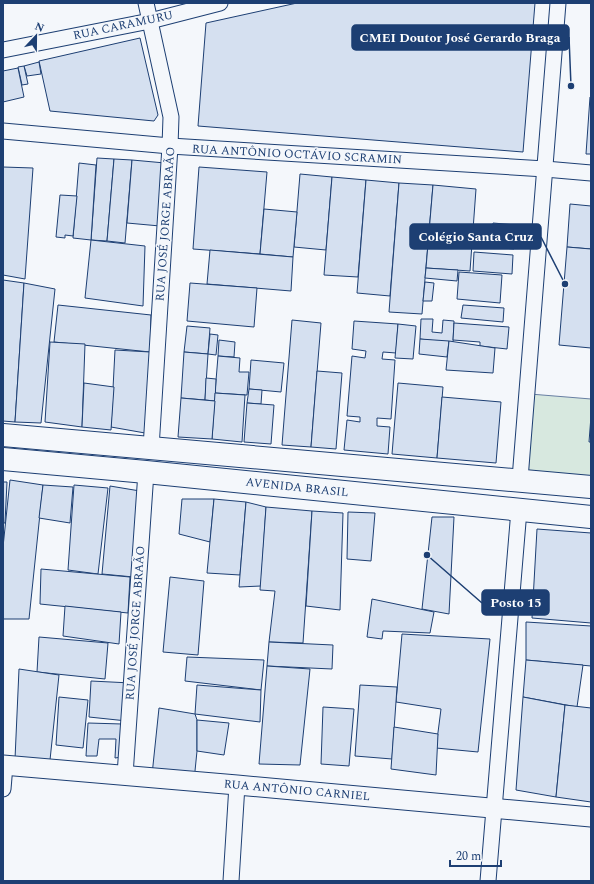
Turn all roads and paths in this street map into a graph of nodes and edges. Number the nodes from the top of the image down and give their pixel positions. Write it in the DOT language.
graph roads {
  1 [pos="146,3"];
  2 [pos="220,3"];
  3 [pos="558,3"];
  4 [pos="150,21"];
  5 [pos="3,50"];
  6 [pos="3,131"];
  7 [pos="170,146"];
  8 [pos="545,168"];
  9 [pos="591,173"];
  10 [pos="3,435"];
  11 [pos="151,448"];
  12 [pos="3,459"];
  13 [pos="146,472"];
  14 [pos="520,480"];
  15 [pos="591,487"];
  16 [pos="519,510"];
  17 [pos="591,517"];
  18 [pos="4,765"];
  19 [pos="125,775"];
  20 [pos="237,784"];
  21 [pos="3,789"];
  22 [pos="494,808"];
  23 [pos="591,817"];
  24 [pos="231,881"];
  25 [pos="488,881"];
  1 -- 4 [label="street, RUA JOSÉ JORGE ABRAÃO"];
  2 -- 4 [label="street, RUA CARAMURU"];
  3 -- 8 [label="street"];
  4 -- 5 [label="street, RUA CARAMURU"];
  4 -- 7 [label="street, RUA JOSÉ JORGE ABRAÃO"];
  6 -- 7 [label="street, RUA ANTÔNIO OCTÁVIO SCRAMIN"];
  7 -- 8 [label="street, RUA ANTÔNIO OCTÁVIO SCRAMIN"];
  7 -- 11 [label="street, RUA JOSÉ JORGE ABRAÃO"];
  8 -- 9 [label="street, RUA ANTÔNIO OCTÁVIO SCRAMIN"];
  8 -- 14 [label="street"];
  10 -- 11 [label="main road, AVENIDA BRASIL"];
  11 -- 14 [label="main road, AVENIDA BRASIL"];
  12 -- 13 [label="main road, AVENIDA BRASIL"];
  13 -- 16 [label="main road, AVENIDA BRASIL"];
  13 -- 19 [label="street, RUA JOSÉ JORGE ABRAÃO"];
  14 -- 15 [label="main road, AVENIDA BRASIL"];
  16 -- 17 [label="main road, AVENIDA BRASIL"];
  16 -- 22 [label="street"];
  18 -- 19 [label="street, RUA ANTÔNIO CARNIEL"];
  18 -- 21 [label="street"];
  19 -- 20 [label="street, RUA ANTÔNIO CARNIEL"];
  20 -- 22 [label="street, RUA ANTÔNIO CARNIEL"];
  20 -- 24 [label="street"];
  22 -- 23 [label="street, RUA ANTÔNIO CARNIEL"];
  22 -- 25 [label="street"];
}
